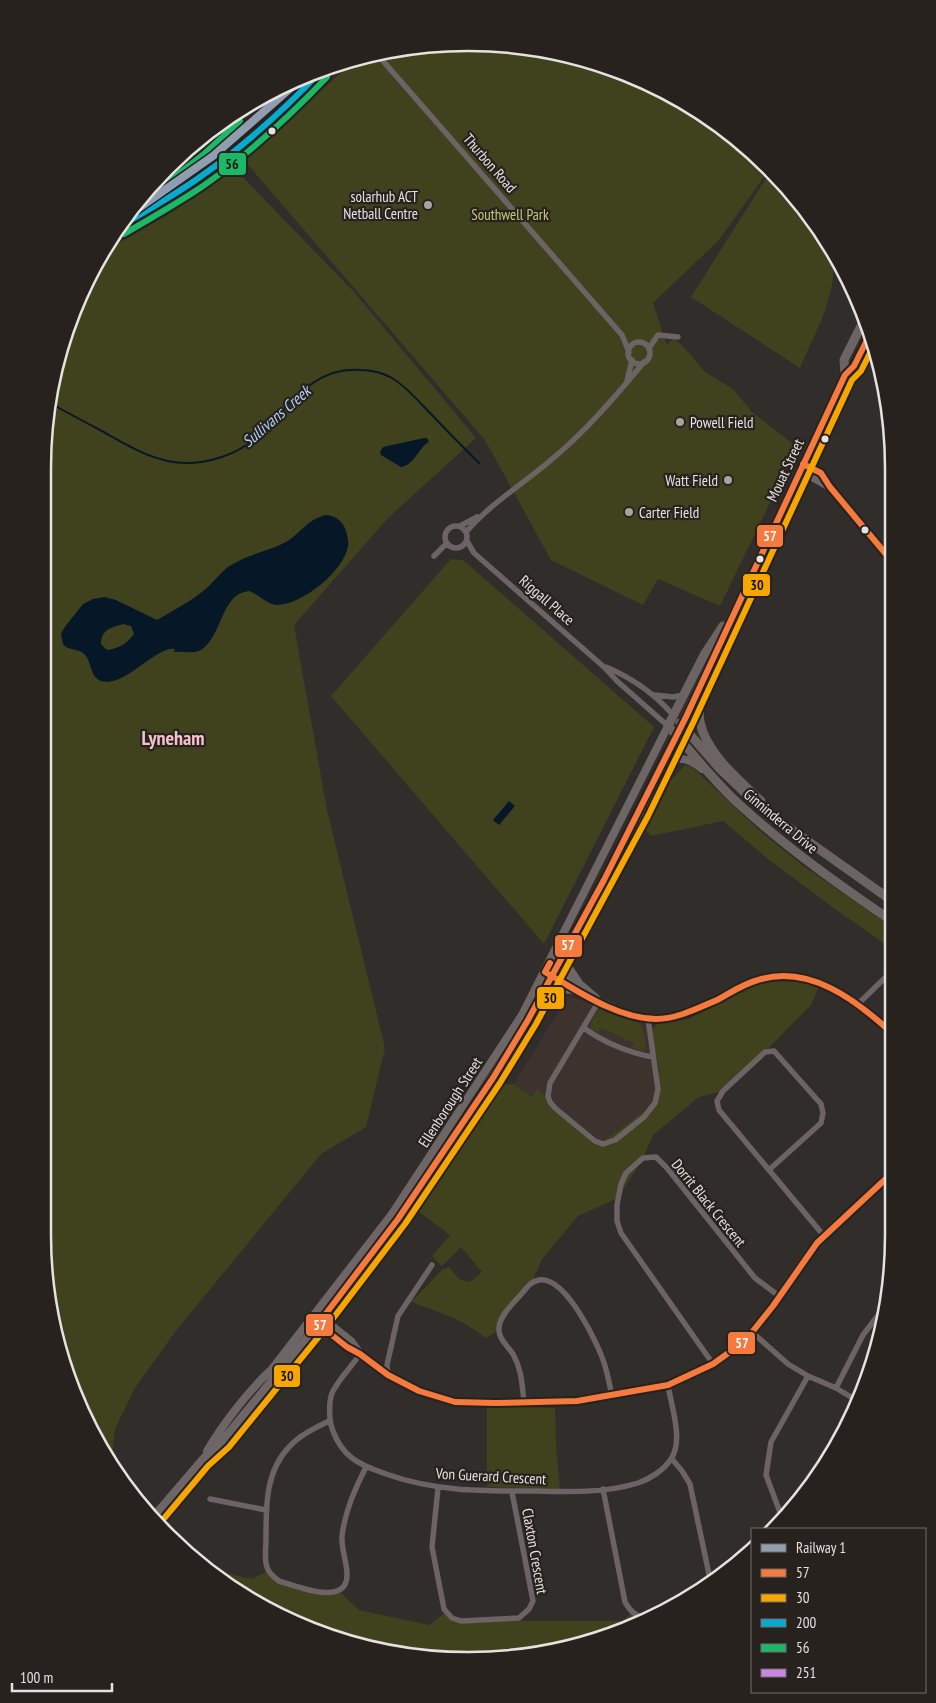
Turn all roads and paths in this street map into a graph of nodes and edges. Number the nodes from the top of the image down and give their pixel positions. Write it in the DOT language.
graph roads {
  1 [pos="382,60"];
  2 [pos="309,83"];
  3 [pos="217,135"];
  4 [pos="233,152"];
  5 [pos="135,217"];
  6 [pos="860,326"];
  7 [pos="622,335"];
  8 [pos="657,336"];
  9 [pos="678,338"];
  10 [pos="639,342"];
  11 [pos="866,343"];
  12 [pos="649,348"];
  13 [pos="629,352"];
  14 [pos="632,360"];
  15 [pos="644,362"];
  16 [pos="845,375"];
  17 [pos="626,383"];
  18 [pos="801,467"];
  19 [pos="482,514"];
  20 [pos="460,526"];
  21 [pos="466,532"];
  22 [pos="467,541"];
  23 [pos="446,544"];
  24 [pos="459,548"];
  25 [pos="474,553"];
  26 [pos="885,553"];
  27 [pos="434,556"];
  28 [pos="737,604"];
  29 [pos="604,667"];
  30 [pos="702,682"];
  31 [pos="653,694"];
  32 [pos="683,695"];
  33 [pos="673,715"];
  34 [pos="668,726"];
  35 [pos="682,726"];
  36 [pos="677,735"];
  37 [pos="662,766"];
  38 [pos="720,786"];
  39 [pos="796,833"];
  40 [pos="885,895"];
  41 [pos="885,916"];
  42 [pos="567,948"];
  43 [pos="549,971"];
  44 [pos="885,978"];
  45 [pos="578,988"];
  46 [pos="543,992"];
  47 [pos="600,1001"];
  48 [pos="857,1005"];
  49 [pos="648,1019"];
  50 [pos="885,1027"];
  51 [pos="584,1028"];
  52 [pos="653,1057"];
  53 [pos="770,1169"];
  54 [pos="885,1179"];
  55 [pos="824,1236"];
  56 [pos="432,1265"];
  57 [pos="779,1296"];
  58 [pos="313,1315"];
  59 [pos="877,1317"];
  60 [pos="320,1321"];
  61 [pos="753,1333"];
  62 [pos="360,1354"];
  63 [pos="713,1364"];
  64 [pos="388,1375"];
  65 [pos="808,1376"];
  66 [pos="668,1385"];
  67 [pos="836,1388"];
  68 [pos="612,1396"];
  69 [pos="852,1397"];
  70 [pos="524,1402"];
  71 [pos="329,1422"];
  72 [pos="672,1459"];
  73 [pos="202,1460"];
  74 [pos="366,1467"];
  75 [pos="438,1488"];
  76 [pos="603,1489"];
  77 [pos="512,1492"];
  78 [pos="210,1499"];
  79 [pos="266,1510"];
  80 [pos="780,1511"];
  81 [pos="157,1512"];
  82 [pos="709,1575"];
  83 [pos="637,1616"];
  1 -- 7 [label="street, Thurbon Road"];
  2 -- 4 [label="highway"];
  3 -- 4 [label="street"];
  4 -- 5 [label="highway"];
  6 -- 16 [label="main road, Mouat Street"];
  7 -- 10 [label="street, Thurbon Road"];
  7 -- 13 [label="street, Thurbon Road"];
  8 -- 9 [label="street"];
  8 -- 10 [label="street"];
  8 -- 12 [label="street"];
  10 -- 12 [label="street, Thurbon Road"];
  10 -- 13 [label="street"];
  11 -- 16 [label="main road, Mouat Street"];
  12 -- 15 [label="street"];
  13 -- 14 [label="street, Thurbon Road"];
  14 -- 15 [label="street"];
  14 -- 17 [label="street"];
  15 -- 17 [label="street"];
  16 -- 18 [label="main road, Mouat Street"];
  17 -- 19 [label="street"];
  18 -- 26 [label="main road"];
  18 -- 28 [label="main road, Mouat Street"];
  19 -- 20 [label="street"];
  19 -- 21 [label="street"];
  20 -- 21 [label="street"];
  20 -- 23 [label="street"];
  21 -- 22 [label="street"];
  22 -- 24 [label="street"];
  22 -- 25 [label="street, Riggall Place"];
  23 -- 24 [label="street"];
  23 -- 27 [label="street"];
  24 -- 25 [label="street, Riggall Place"];
  25 -- 29 [label="street, Riggall Place"];
  28 -- 30 [label="main road, Mouat Street"];
  28 -- 32 [label="main road, Mouat Street"];
  29 -- 31 [label="street, Riggall Place"];
  29 -- 34 [label="street, Riggall Place"];
  30 -- 35 [label="main road, Mouat Street"];
  30 -- 39 [label="main road"];
  31 -- 32 [label="street, Riggall Place"];
  31 -- 33 [label="street, Riggall Place"];
  32 -- 33 [label="main road, Mouat Street"];
  33 -- 34 [label="main road, Mouat Street"];
  33 -- 35 [label="main road, Ginninderra Drive"];
  34 -- 36 [label="main road, Ginninderra Drive"];
  34 -- 43 [label="main road, Ellenborough Street"];
  35 -- 36 [label="main road, Mouat Street"];
  35 -- 39 [label="main road, Ginninderra Drive"];
  36 -- 37 [label="main road, Ellenborough Street"];
  36 -- 38 [label="main road, Ginninderra Drive"];
  37 -- 38 [label="main road"];
  37 -- 42 [label="main road, Ellenborough Street"];
  38 -- 41 [label="main road, Ginninderra Drive"];
  39 -- 40 [label="main road, Ginninderra Drive"];
  42 -- 43 [label="main road, Ellenborough Street"];
  42 -- 45 [label="main road"];
  43 -- 45 [label="main road"];
  43 -- 46 [label="main road, Ellenborough Street"];
  43 -- 58 [label="main road, Ellenborough Street"];
  44 -- 48 [label="street"];
  45 -- 46 [label="main road"];
  45 -- 47 [label="main road"];
  46 -- 60 [label="main road, Ellenborough Street"];
  47 -- 49 [label="main road"];
  47 -- 51 [label="street"];
  48 -- 49 [label="main road"];
  48 -- 50 [label="main road"];
  49 -- 52 [label="street"];
  51 -- 52 [label="street"];
  51 -- 52 [label="street"];
  53 -- 53 [label="street"];
  53 -- 55 [label="street"];
  54 -- 55 [label="main road"];
  55 -- 57 [label="main road"];
  56 -- 64 [label="street"];
  57 -- 61 [label="main road"];
  57 -- 63 [label="street, Dorrit Black Crescent"];
  58 -- 60 [label="main road"];
  58 -- 73 [label="main road, Ellenborough Street"];
  59 -- 67 [label="street"];
  60 -- 62 [label="main road"];
  60 -- 73 [label="main road, Ellenborough Street"];
  61 -- 63 [label="main road"];
  61 -- 65 [label="street"];
  62 -- 64 [label="main road"];
  62 -- 71 [label="street, Von Guerard Crescent"];
  63 -- 66 [label="main road"];
  64 -- 70 [label="main road"];
  65 -- 67 [label="street"];
  65 -- 80 [label="street"];
  66 -- 68 [label="main road"];
  66 -- 72 [label="street"];
  67 -- 69 [label="street"];
  68 -- 70 [label="main road"];
  68 -- 70 [label="street"];
  71 -- 74 [label="street, Von Guerard Crescent"];
  71 -- 79 [label="street"];
  72 -- 76 [label="street, Von Guerard Crescent"];
  72 -- 82 [label="street"];
  73 -- 81 [label="main road, Ellenborough Street"];
  74 -- 75 [label="street, Von Guerard Crescent"];
  74 -- 79 [label="street"];
  75 -- 77 [label="street, Von Guerard Crescent"];
  75 -- 77 [label="street, Claxton Crescent"];
  76 -- 77 [label="street, Von Guerard Crescent"];
  76 -- 83 [label="street"];
  78 -- 79 [label="street"];
}
